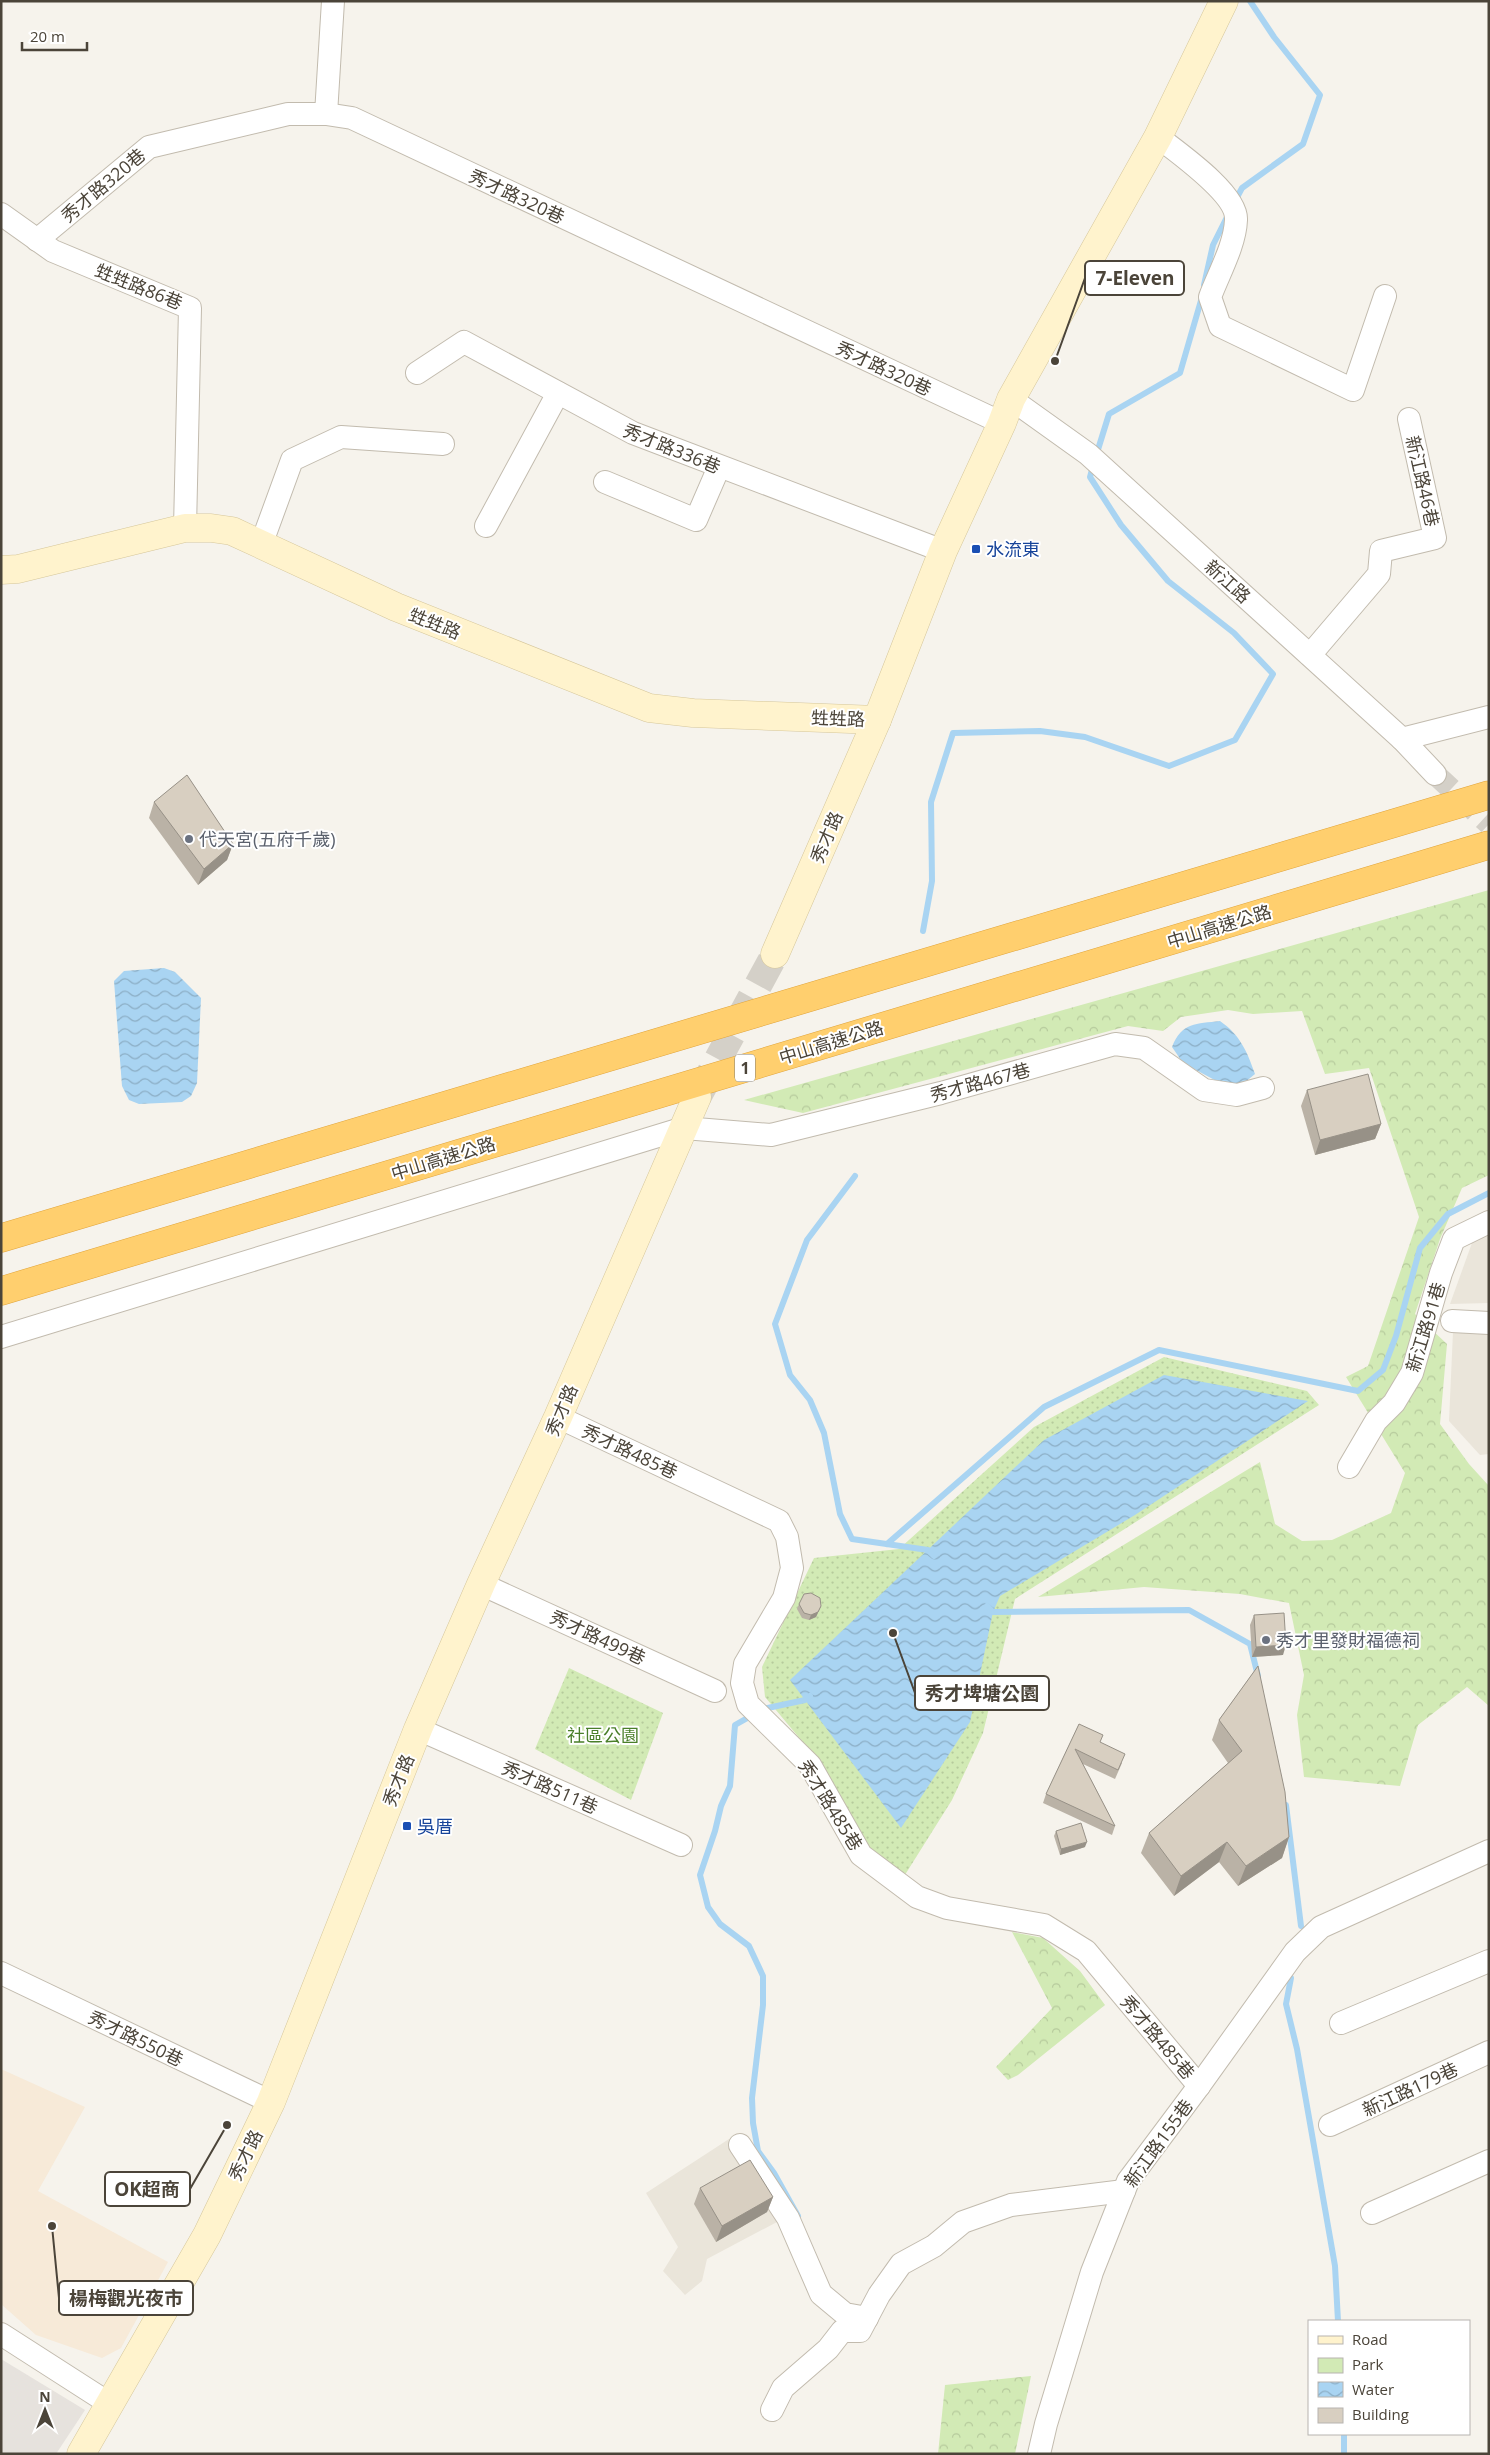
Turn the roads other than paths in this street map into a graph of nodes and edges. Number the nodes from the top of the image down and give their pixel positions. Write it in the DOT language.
graph roads {
  1 [pos="333,1"];
  2 [pos="1224,1"];
  3 [pos="326,114"];
  4 [pos="1158,137"];
  5 [pos="1,214"];
  6 [pos="37,240"];
  7 [pos="1384,296"];
  8 [pos="417,373"];
  9 [pos="558,393"];
  10 [pos="1007,411"];
  11 [pos="1409,419"];
  12 [pos="443,444"];
  13 [pos="719,467"];
  14 [pos="605,482"];
  15 [pos="486,526"];
  16 [pos="185,528"];
  17 [pos="261,545"];
  18 [pos="943,551"];
  19 [pos="1,570"];
  20 [pos="1310,655"];
  21 [pos="1489,717"];
  22 [pos="877,720"];
  23 [pos="1402,739"];
  24 [pos="1435,774"];
  25 [pos="1489,795"];
  26 [pos="1489,845"];
  27 [pos="775,954"];
  28 [pos="1263,1088"];
  29 [pos="697,1097"];
  30 [pos="684,1128"];
  31 [pos="1489,1222"];
  32 [pos="1,1238"];
  33 [pos="1,1290"];
  34 [pos="1452,1322"];
  35 [pos="1489,1323"];
  36 [pos="1,1337"];
  37 [pos="558,1417"];
  38 [pos="1349,1467"];
  39 [pos="481,1584"];
  40 [pos="715,1691"];
  41 [pos="418,1729"];
  42 [pos="681,1845"];
  43 [pos="1489,1851"];
  44 [pos="1489,1961"];
  45 [pos="1,1974"];
  46 [pos="1341,2022"];
  47 [pos="1489,2052"];
  48 [pos="1200,2086"];
  49 [pos="271,2102"];
  50 [pos="1330,2125"];
  51 [pos="740,2145"];
  52 [pos="1489,2161"];
  53 [pos="1124,2191"];
  54 [pos="1372,2213"];
  55 [pos="867,2318"];
  56 [pos="1,2334"];
  57 [pos="110,2404"];
  58 [pos="772,2410"];
  59 [pos="81,2454"];
  60 [pos="1039,2454"];
  1 -- 3 [label="street"];
  2 -- 4 [label="main road, 秀才路"];
  3 -- 6 [label="street, 秀才路320巷"];
  3 -- 10 [label="street, 秀才路320巷"];
  4 -- 7 [label="street"];
  4 -- 10 [label="main road, 秀才路"];
  5 -- 6 [label="street, 甡甡路86巷"];
  6 -- 16 [label="street, 甡甡路86巷"];
  8 -- 9 [label="street, 秀才路336巷"];
  9 -- 13 [label="street, 秀才路336巷"];
  9 -- 15 [label="street"];
  10 -- 18 [label="main road, 秀才路"];
  10 -- 20 [label="street, 新江路"];
  11 -- 20 [label="street, 新江路46巷"];
  12 -- 17 [label="street"];
  13 -- 14 [label="street"];
  13 -- 18 [label="street, 秀才路336巷"];
  16 -- 17 [label="main road, 甡甡路"];
  16 -- 19 [label="main road, 甡甡路"];
  17 -- 22 [label="main road, 甡甡路"];
  18 -- 22 [label="main road, 秀才路"];
  20 -- 23 [label="street, 新江路"];
  21 -- 23 [label="street"];
  22 -- 27 [label="main road, 秀才路"];
  23 -- 24 [label="street, 新江路"];
  25 -- 32 [label="highway"];
  26 -- 33 [label="highway, 中山高速公路 / 1"];
  28 -- 30 [label="street, 秀才路467巷"];
  29 -- 30 [label="main road, 秀才路"];
  30 -- 36 [label="street"];
  30 -- 37 [label="main road, 秀才路"];
  31 -- 38 [label="street, 新江路91巷"];
  34 -- 35 [label="street"];
  37 -- 39 [label="main road, 秀才路"];
  37 -- 48 [label="street, 秀才路485巷"];
  39 -- 40 [label="street, 秀才路499巷"];
  39 -- 41 [label="main road, 秀才路"];
  41 -- 42 [label="street, 秀才路511巷"];
  41 -- 49 [label="main road, 秀才路"];
  43 -- 48 [label="street, 新江路155巷"];
  44 -- 46 [label="street"];
  45 -- 49 [label="street, 秀才路550巷"];
  47 -- 50 [label="street, 新江路179巷"];
  48 -- 53 [label="street, 新江路155巷"];
  49 -- 57 [label="main road, 秀才路"];
  51 -- 55 [label="street"];
  52 -- 54 [label="street"];
  53 -- 55 [label="street"];
  53 -- 60 [label="street, 新江路155巷"];
  55 -- 58 [label="street"];
  56 -- 57 [label="street"];
  57 -- 59 [label="main road, 秀才路"];
}
